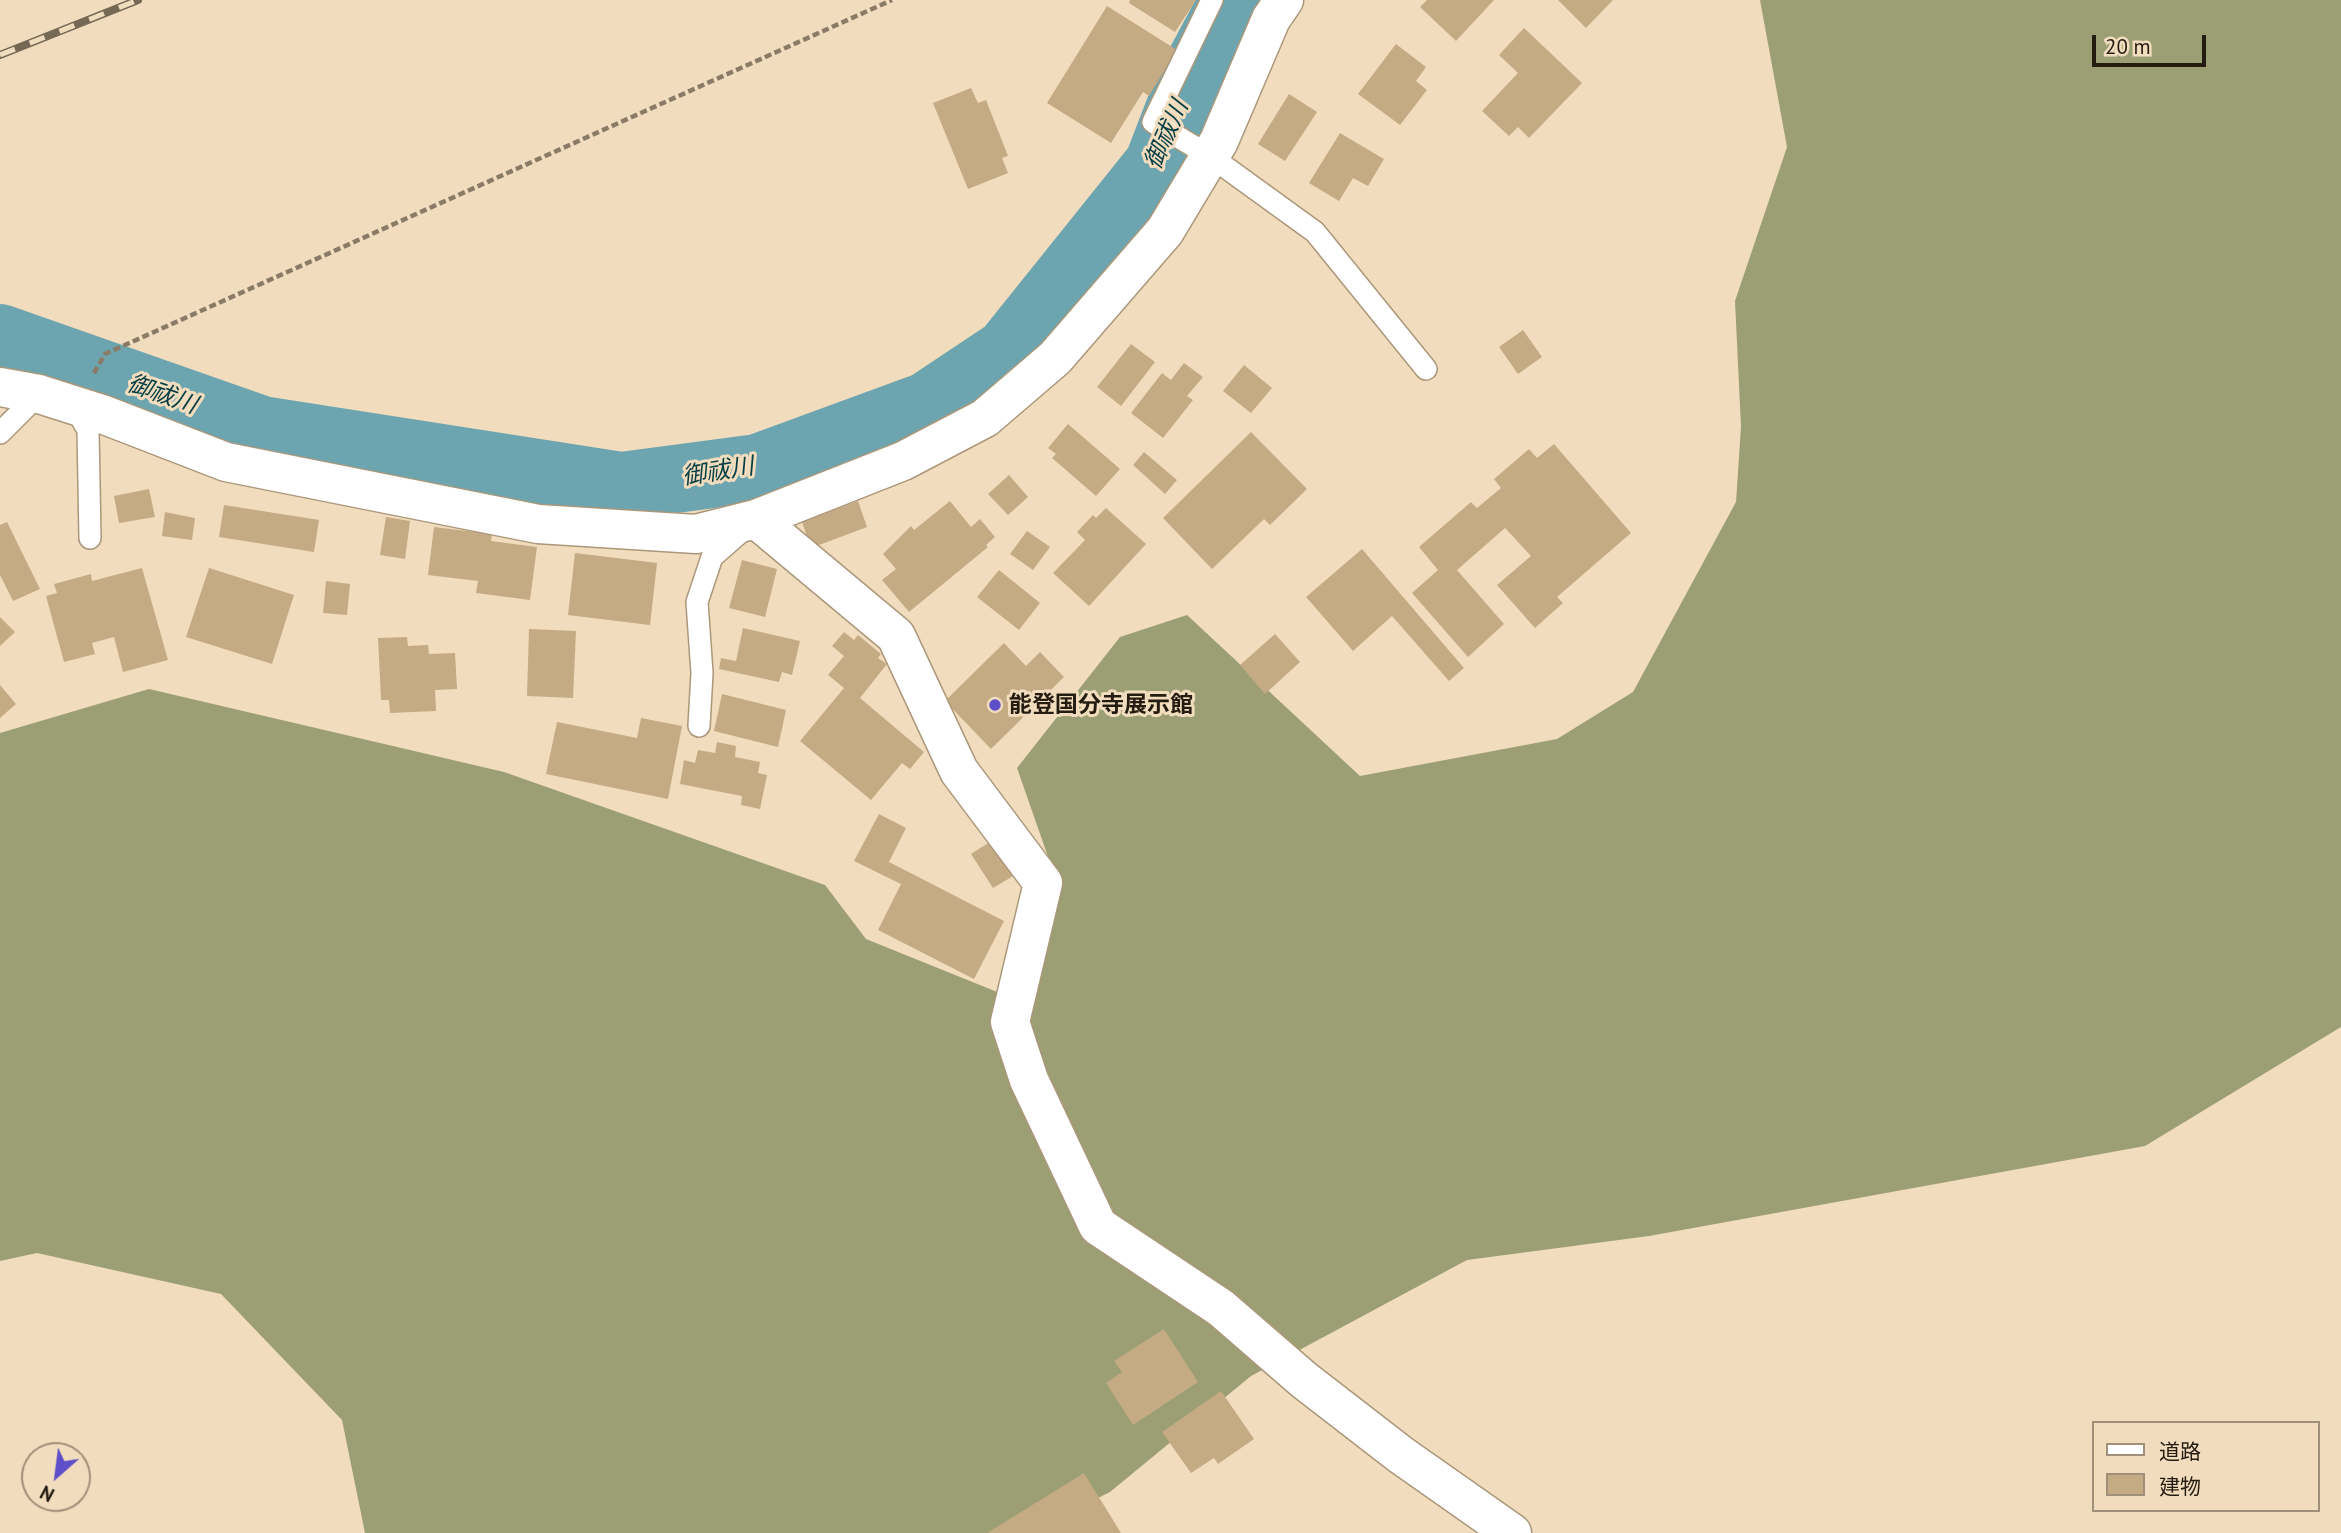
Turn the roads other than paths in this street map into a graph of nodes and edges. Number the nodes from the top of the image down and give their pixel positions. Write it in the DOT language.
graph roads {
  1 [pos="1212,0"];
  2 [pos="1284,0"];
  3 [pos="1210,156"];
  4 [pos="1426,369"];
  5 [pos="0,387"];
  6 [pos="39,394"];
  7 [pos="75,408"];
  8 [pos="0,433"];
  9 [pos="756,519"];
  10 [pos="90,538"];
  11 [pos="699,726"];
  12 [pos="1512,1533"];
  1 -- 3 [label="lane"];
  2 -- 3 [label="street"];
  3 -- 4 [label="lane"];
  3 -- 9 [label="street"];
  5 -- 6 [label="street"];
  6 -- 7 [label="street"];
  6 -- 8 [label="lane"];
  7 -- 9 [label="street"];
  7 -- 10 [label="lane"];
  9 -- 11 [label="lane"];
  9 -- 12 [label="street"];
}
